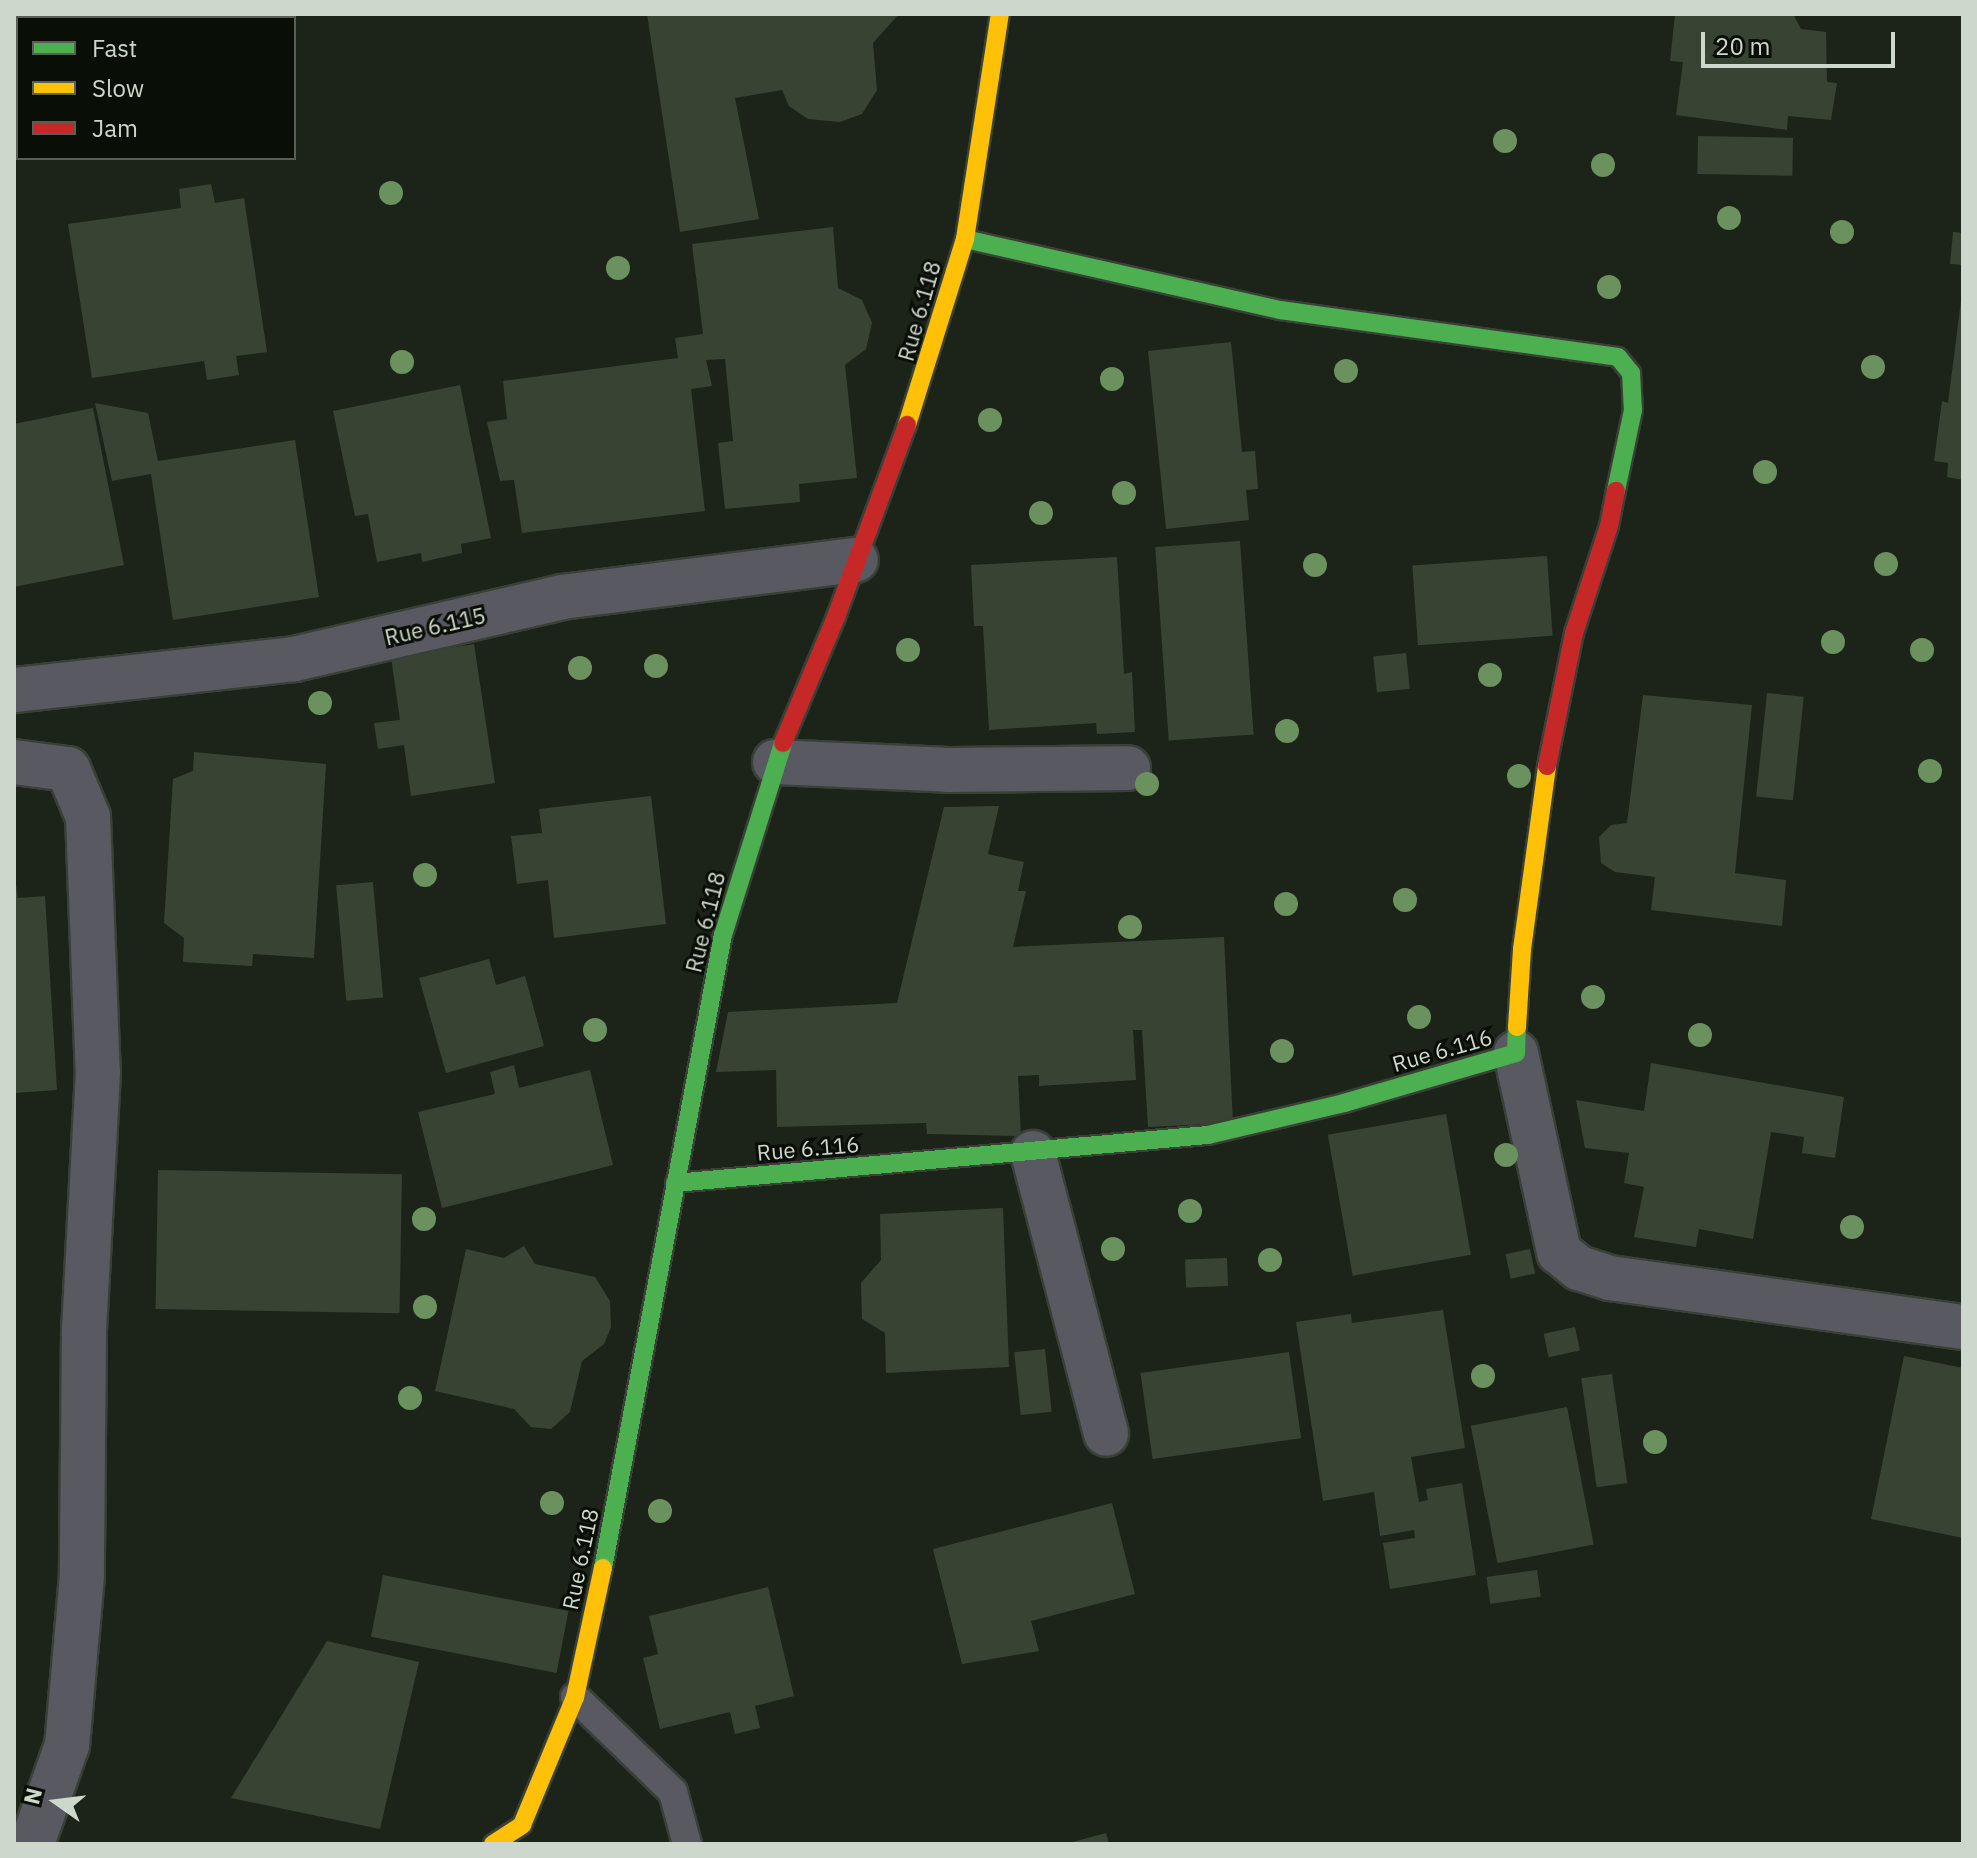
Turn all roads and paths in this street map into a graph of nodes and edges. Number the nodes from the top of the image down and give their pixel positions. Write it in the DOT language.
graph roads {
  1 [pos="1000,14"];
  2 [pos="965,239"];
  3 [pos="856,560"];
  4 [pos="14,690"];
  5 [pos="14,762"];
  6 [pos="775,762"];
  7 [pos="1128,768"];
  8 [pos="1516,1053"];
  9 [pos="1033,1153"];
  10 [pos="675,1183"];
  11 [pos="1963,1327"];
  12 [pos="1106,1434"];
  13 [pos="575,1697"];
  14 [pos="32,1844"];
  15 [pos="493,1844"];
  16 [pos="687,1844"];
  1 -- 2 [label="street, Rue 6.118"];
  2 -- 3 [label="street, Rue 6.118"];
  2 -- 8 [label="street, Rue 6.116"];
  3 -- 4 [label="street, Rue 6.115"];
  3 -- 6 [label="street, Rue 6.118"];
  5 -- 14 [label="street"];
  6 -- 7 [label="street"];
  6 -- 10 [label="street, Rue 6.118"];
  8 -- 9 [label="street, Rue 6.116"];
  8 -- 11 [label="street"];
  9 -- 10 [label="street, Rue 6.116"];
  9 -- 12 [label="street"];
  10 -- 13 [label="street, Rue 6.118"];
  13 -- 15 [label="street, Rue 6.118"];
  13 -- 16 [label="lane"];
}
